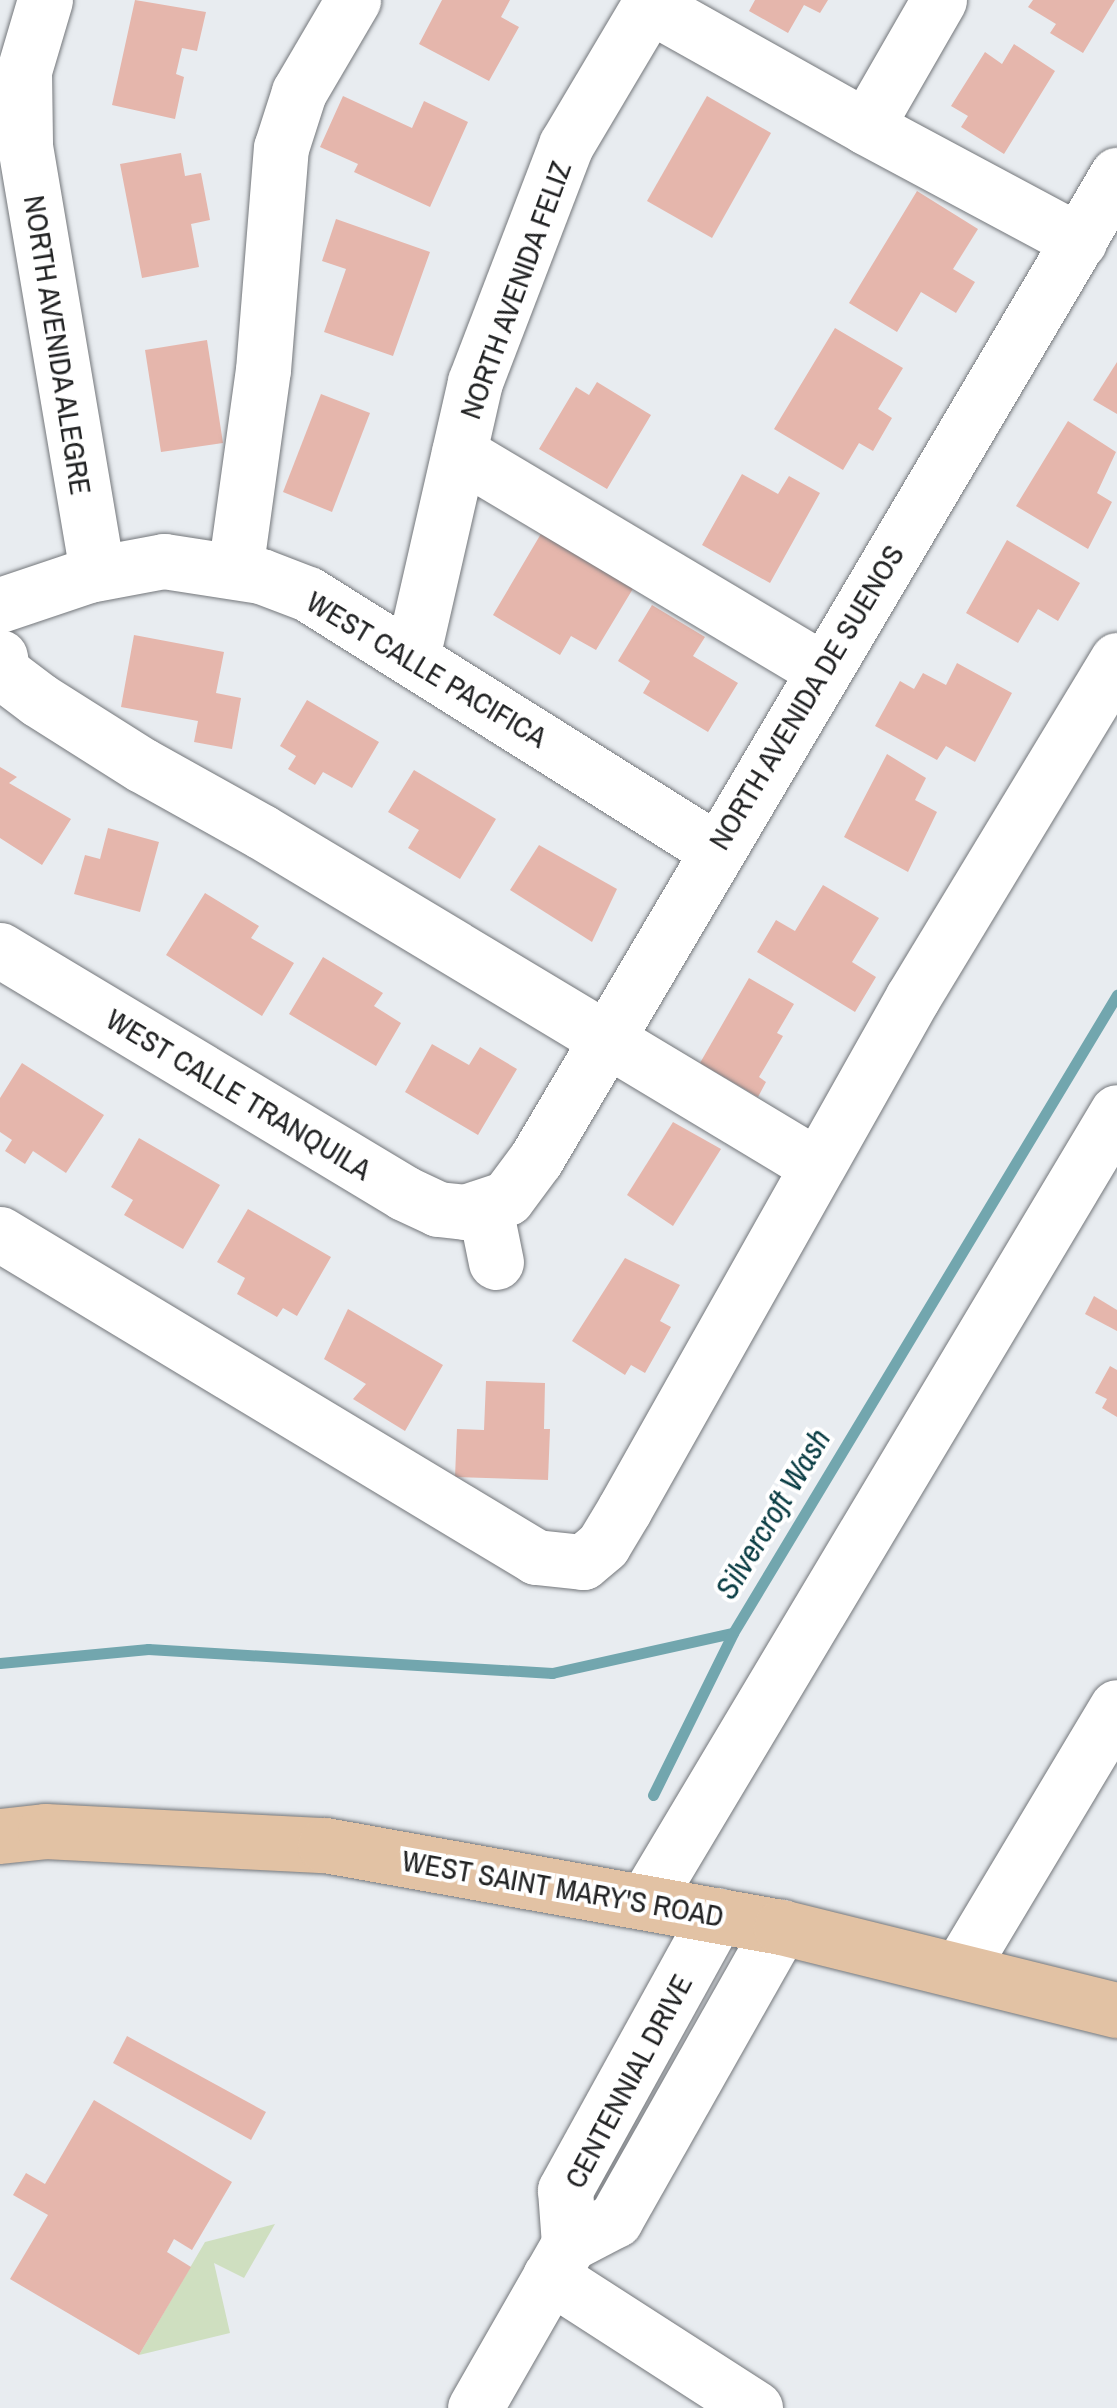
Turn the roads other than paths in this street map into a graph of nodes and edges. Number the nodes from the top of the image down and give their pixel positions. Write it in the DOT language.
graph roads {
  1 [pos="46,0"];
  2 [pos="353,0"];
  3 [pos="939,0"];
  4 [pos="651,2"];
  5 [pos="866,127"];
  6 [pos="1117,175"];
  7 [pos="1079,241"];
  8 [pos="459,453"];
  9 [pos="235,571"];
  10 [pos="96,573"];
  11 [pos="0,605"];
  12 [pos="0,657"];
  13 [pos="412,657"];
  14 [pos="1117,660"];
  15 [pos="822,669"];
  16 [pos="716,849"];
  17 [pos="0,950"];
  18 [pos="606,1040"];
  19 [pos="1117,1112"];
  20 [pos="816,1165"];
  21 [pos="485,1208"];
  22 [pos="0,1234"];
  23 [pos="496,1262"];
  24 [pos="1117,1707"];
  25 [pos="0,1836"];
  26 [pos="645,1902"];
  27 [pos="717,1915"];
  28 [pos="781,1927"];
  29 [pos="960,1969"];
  30 [pos="1117,2010"];
  31 [pos="559,2260"];
  32 [pos="475,2408"];
  33 [pos="756,2408"];
  1 -- 10 [label="street, NORTH AVENIDA ALEGRE"];
  2 -- 9 [label="street"];
  3 -- 5 [label="street"];
  4 -- 5 [label="street"];
  4 -- 8 [label="street, NORTH AVENIDA FELIZ"];
  5 -- 7 [label="street"];
  6 -- 7 [label="street, NORTH AVENIDA DE SUENOS"];
  7 -- 15 [label="street, NORTH AVENIDA DE SUENOS"];
  8 -- 13 [label="street, NORTH AVENIDA FELIZ"];
  8 -- 15 [label="street"];
  9 -- 10 [label="street, WEST CALLE PACIFICA"];
  9 -- 13 [label="street, WEST CALLE PACIFICA"];
  10 -- 11 [label="street, WEST CALLE PACIFICA"];
  12 -- 18 [label="street"];
  13 -- 16 [label="street, WEST CALLE PACIFICA"];
  14 -- 20 [label="street"];
  15 -- 16 [label="street, NORTH AVENIDA DE SUENOS"];
  16 -- 18 [label="street, NORTH AVENIDA DE SUENOS"];
  17 -- 21 [label="street, WEST CALLE TRANQUILA"];
  18 -- 20 [label="street"];
  18 -- 21 [label="street, NORTH AVENIDA DE SUENOS"];
  19 -- 26 [label="street"];
  20 -- 22 [label="street"];
  21 -- 23 [label="street"];
  24 -- 29 [label="street"];
  25 -- 26 [label="main road, WEST SAINT MARY'S ROAD"];
  26 -- 27 [label="main road, WEST SAINT MARY'S ROAD"];
  27 -- 28 [label="main road, WEST SAINT MARY'S ROAD"];
  27 -- 31 [label="street, CENTENNIAL DRIVE"];
  28 -- 29 [label="main road, WEST SAINT MARY'S ROAD"];
  28 -- 31 [label="street"];
  29 -- 30 [label="main road, WEST SAINT MARY'S ROAD"];
  31 -- 32 [label="street"];
  31 -- 33 [label="street"];
}
